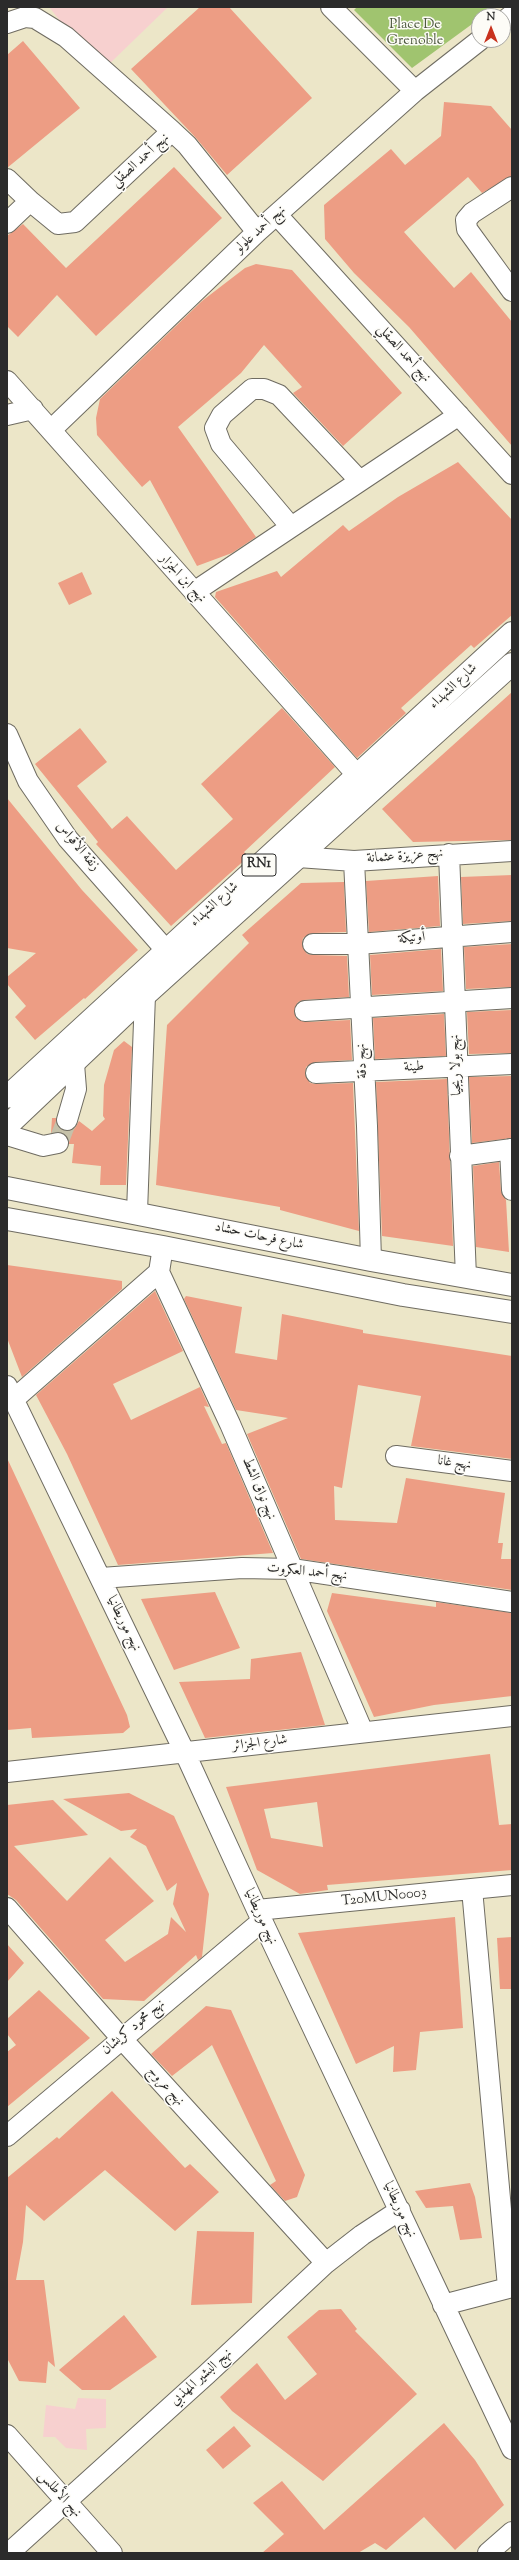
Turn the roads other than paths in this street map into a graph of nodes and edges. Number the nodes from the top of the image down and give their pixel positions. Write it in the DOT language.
graph roads {
  1 [pos="331,7"];
  2 [pos="7,23"];
  3 [pos="471,47"];
  4 [pos="415,91"];
  5 [pos="172,132"];
  6 [pos="7,179"];
  7 [pos="512,187"];
  8 [pos="30,201"];
  9 [pos="277,215"];
  10 [pos="7,223"];
  11 [pos="257,232"];
  12 [pos="512,291"];
  13 [pos="7,381"];
  14 [pos="32,409"];
  15 [pos="7,414"];
  16 [pos="459,415"];
  17 [pos="52,429"];
  18 [pos="512,474"];
  19 [pos="360,481"];
  20 [pos="291,527"];
  21 [pos="194,592"];
  22 [pos="512,633"];
  23 [pos="512,664"];
  24 [pos="7,734"];
  25 [pos="358,776"];
  26 [pos="512,851"];
  27 [pos="449,854"];
  28 [pos="298,856"];
  29 [pos="354,861"];
  30 [pos="512,932"];
  31 [pos="451,936"];
  32 [pos="312,944"];
  33 [pos="358,944"];
  34 [pos="165,949"];
  35 [pos="145,995"];
  36 [pos="512,998"];
  37 [pos="454,1003"];
  38 [pos="361,1008"];
  39 [pos="305,1011"];
  40 [pos="74,1064"];
  41 [pos="512,1064"];
  42 [pos="458,1066"];
  43 [pos="363,1071"];
  44 [pos="316,1073"];
  45 [pos="7,1097"];
  46 [pos="67,1120"];
  47 [pos="7,1126"];
  48 [pos="7,1135"];
  49 [pos="58,1143"];
  50 [pos="511,1149"];
  51 [pos="460,1156"];
  52 [pos="7,1188"];
  53 [pos="512,1190"];
  54 [pos="137,1212"];
  55 [pos="7,1219"];
  56 [pos="163,1247"];
  57 [pos="371,1260"];
  58 [pos="159,1272"];
  59 [pos="466,1277"];
  60 [pos="512,1285"];
  61 [pos="512,1312"];
  62 [pos="10,1393"];
  63 [pos="396,1456"];
  64 [pos="512,1471"];
  65 [pos="292,1569"];
  66 [pos="101,1578"];
  67 [pos="512,1602"];
  68 [pos="512,1716"];
  69 [pos="363,1732"];
  70 [pos="185,1753"];
  71 [pos="7,1772"];
  72 [pos="512,1885"];
  73 [pos="472,1889"];
  74 [pos="7,1908"];
  75 [pos="259,1916"];
  76 [pos="122,2039"];
  77 [pos="7,2136"];
  78 [pos="400,2210"];
  79 [pos="326,2263"];
  80 [pos="510,2287"];
  81 [pos="443,2305"];
  82 [pos="7,2435"];
  83 [pos="512,2450"];
  84 [pos="65,2502"];
  85 [pos="512,2532"];
  86 [pos="9,2553"];
  87 [pos="112,2553"];
  88 [pos="488,2553"];
  1 -- 4 [label="street"];
  2 -- 5 [label="street"];
  3 -- 4 [label="street, نهج أحمد علولو"];
  4 -- 9 [label="street, نهج أحمد علولو"];
  5 -- 8 [label="street, نهج أحمد الصقلي"];
  5 -- 11 [label="street, نهج أحمد الصقلي"];
  6 -- 8 [label="street, نهج أحمد الصقلي"];
  7 -- 12 [label="street"];
  8 -- 10 [label="street"];
  9 -- 11 [label="street, نهج أحمد علولو"];
  9 -- 16 [label="street, نهج أحمد الصقلي"];
  11 -- 17 [label="street, نهج أحمد علولو"];
  13 -- 14 [label="street, نهج ابن الجزار"];
  14 -- 15 [label="street"];
  14 -- 17 [label="street, نهج ابن الجزار"];
  16 -- 18 [label="street, نهج أحمد الصقلي"];
  16 -- 19 [label="street"];
  17 -- 21 [label="street, نهج ابن الجزار"];
  19 -- 20 [label="street"];
  19 -- 20 [label="street"];
  20 -- 21 [label="street"];
  21 -- 25 [label="street, نهج ابن الجزار"];
  22 -- 25 [label="main road, شارع الشهداء / RN1"];
  23 -- 28 [label="main road, شارع الشهداء / RN1"];
  24 -- 34 [label="street, زنقة الأقواس"];
  25 -- 34 [label="main road, شارع الشهداء / RN1"];
  26 -- 27 [label="street, نهج عزيزة عثمانة"];
  27 -- 29 [label="street, نهج عزيزة عثمانة"];
  27 -- 31 [label="street, نهج بولا ريجيا"];
  28 -- 29 [label="street, نهج عزيزة عثمانة"];
  28 -- 35 [label="main road, شارع الشهداء / RN1"];
  29 -- 33 [label="street, نهج دقة"];
  30 -- 31 [label="street, أوتيكة"];
  31 -- 33 [label="street, أوتيكة"];
  31 -- 37 [label="street, نهج بولا ريجيا"];
  32 -- 33 [label="street, أوتيكة"];
  33 -- 38 [label="street, نهج دقة"];
  34 -- 45 [label="main road, شارع الشهداء / RN1"];
  35 -- 40 [label="main road, شارع الشهداء / RN1"];
  35 -- 54 [label="street"];
  36 -- 37 [label="street"];
  37 -- 38 [label="street"];
  37 -- 42 [label="street, نهج بولا ريجيا"];
  38 -- 39 [label="street"];
  38 -- 43 [label="street, نهج دقة"];
  40 -- 46 [label="street"];
  40 -- 47 [label="main road, شارع الشهداء / RN1"];
  41 -- 42 [label="street, طينة"];
  42 -- 43 [label="street, طينة"];
  42 -- 51 [label="street, نهج بولا ريجيا"];
  43 -- 44 [label="street, طينة"];
  43 -- 57 [label="street, نهج دقة"];
  48 -- 49 [label="street"];
  50 -- 51 [label="street"];
  50 -- 53 [label="street"];
  51 -- 59 [label="street, نهج بولا ريجيا"];
  52 -- 54 [label="main road, شارع فرحات حشاد"];
  54 -- 57 [label="main road, شارع فرحات حشاد"];
  55 -- 56 [label="main road, شارع فرحات حشاد"];
  56 -- 58 [label="street"];
  56 -- 61 [label="main road, شارع فرحات حشاد"];
  57 -- 59 [label="main road, شارع فرحات حشاد"];
  58 -- 62 [label="street"];
  58 -- 65 [label="street, نهج نواق الشط"];
  59 -- 60 [label="main road, شارع فرحات حشاد"];
  62 -- 66 [label="street, نهج موريطانيا"];
  63 -- 64 [label="street, نهج غانا"];
  65 -- 66 [label="street, نهج أحمد العكروت"];
  65 -- 67 [label="street, نهج أحمد العكروت"];
  65 -- 69 [label="street, نهج نواق الشط"];
  66 -- 70 [label="street, نهج موريطانيا"];
  68 -- 69 [label="street, شارع الجزائر"];
  69 -- 70 [label="street, شارع الجزائر"];
  70 -- 71 [label="street, شارع الجزائر"];
  70 -- 75 [label="street, نهج موريطانيا"];
  72 -- 73 [label="street, T20MUN0003"];
  73 -- 75 [label="street, T20MUN0003"];
  73 -- 80 [label="street"];
  74 -- 76 [label="street, نهج عروج"];
  75 -- 76 [label="street, نهج محمود كريشان"];
  75 -- 78 [label="street, نهج موريطانيا"];
  76 -- 77 [label="street, نهج محمود كريشان"];
  76 -- 79 [label="street, نهج عروج"];
  78 -- 79 [label="street, نهج البشير المهذبي"];
  78 -- 81 [label="street, نهج موريطانيا"];
  79 -- 84 [label="street, نهج البشير المهذبي"];
  80 -- 81 [label="street"];
  81 -- 83 [label="street, نهج موريطانيا"];
  82 -- 84 [label="street, نهج الأطلس"];
  84 -- 86 [label="street, نهج البشير المهذبي"];
  84 -- 87 [label="street, نهج الأطلس"];
  85 -- 88 [label="street"];
}
